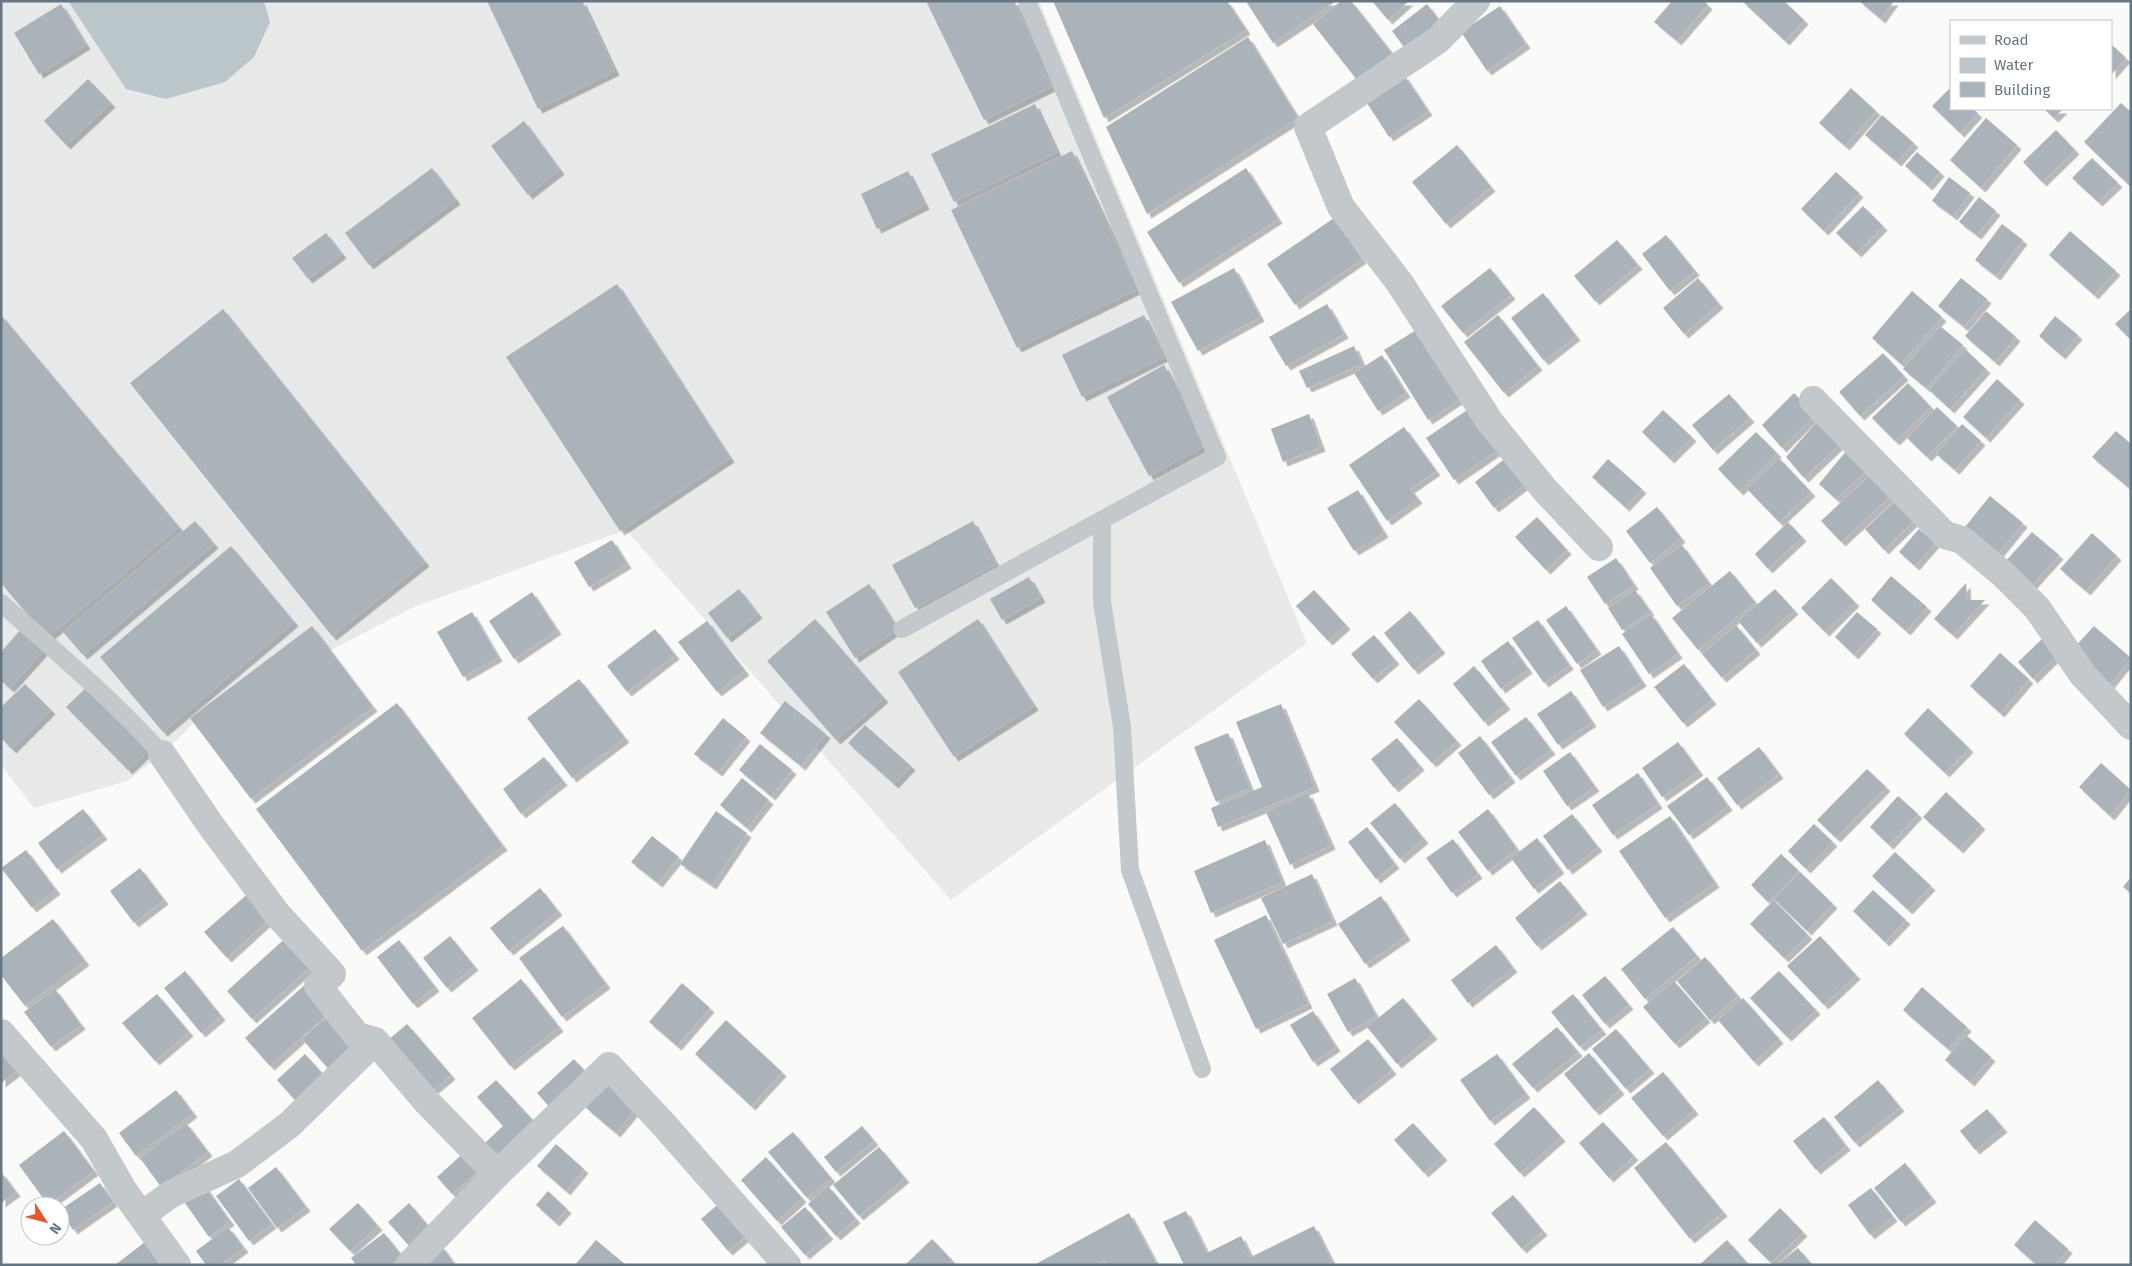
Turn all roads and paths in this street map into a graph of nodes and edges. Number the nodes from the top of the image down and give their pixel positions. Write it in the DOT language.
graph roads {
  1 [pos="1027,1"];
  2 [pos="1476,1"];
  3 [pos="1814,400"];
  4 [pos="1102,520"];
  5 [pos="1599,547"];
  6 [pos="1,603"];
  7 [pos="902,629"];
  8 [pos="2131,726"];
  9 [pos="162,754"];
  10 [pos="1,1033"];
  11 [pos="375,1041"];
  12 [pos="1202,1069"];
  13 [pos="497,1174"];
  14 [pos="142,1215"];
  15 [pos="177,1265"];
  16 [pos="409,1265"];
  17 [pos="787,1265"];
  1 -- 4 [label="lane"];
  2 -- 5 [label="street"];
  3 -- 8 [label="street"];
  4 -- 7 [label="lane"];
  4 -- 12 [label="lane"];
  6 -- 9 [label="lane"];
  9 -- 11 [label="street"];
  10 -- 14 [label="street"];
  11 -- 13 [label="street"];
  11 -- 14 [label="street"];
  13 -- 16 [label="street"];
  13 -- 17 [label="street"];
  14 -- 15 [label="street"];
}
